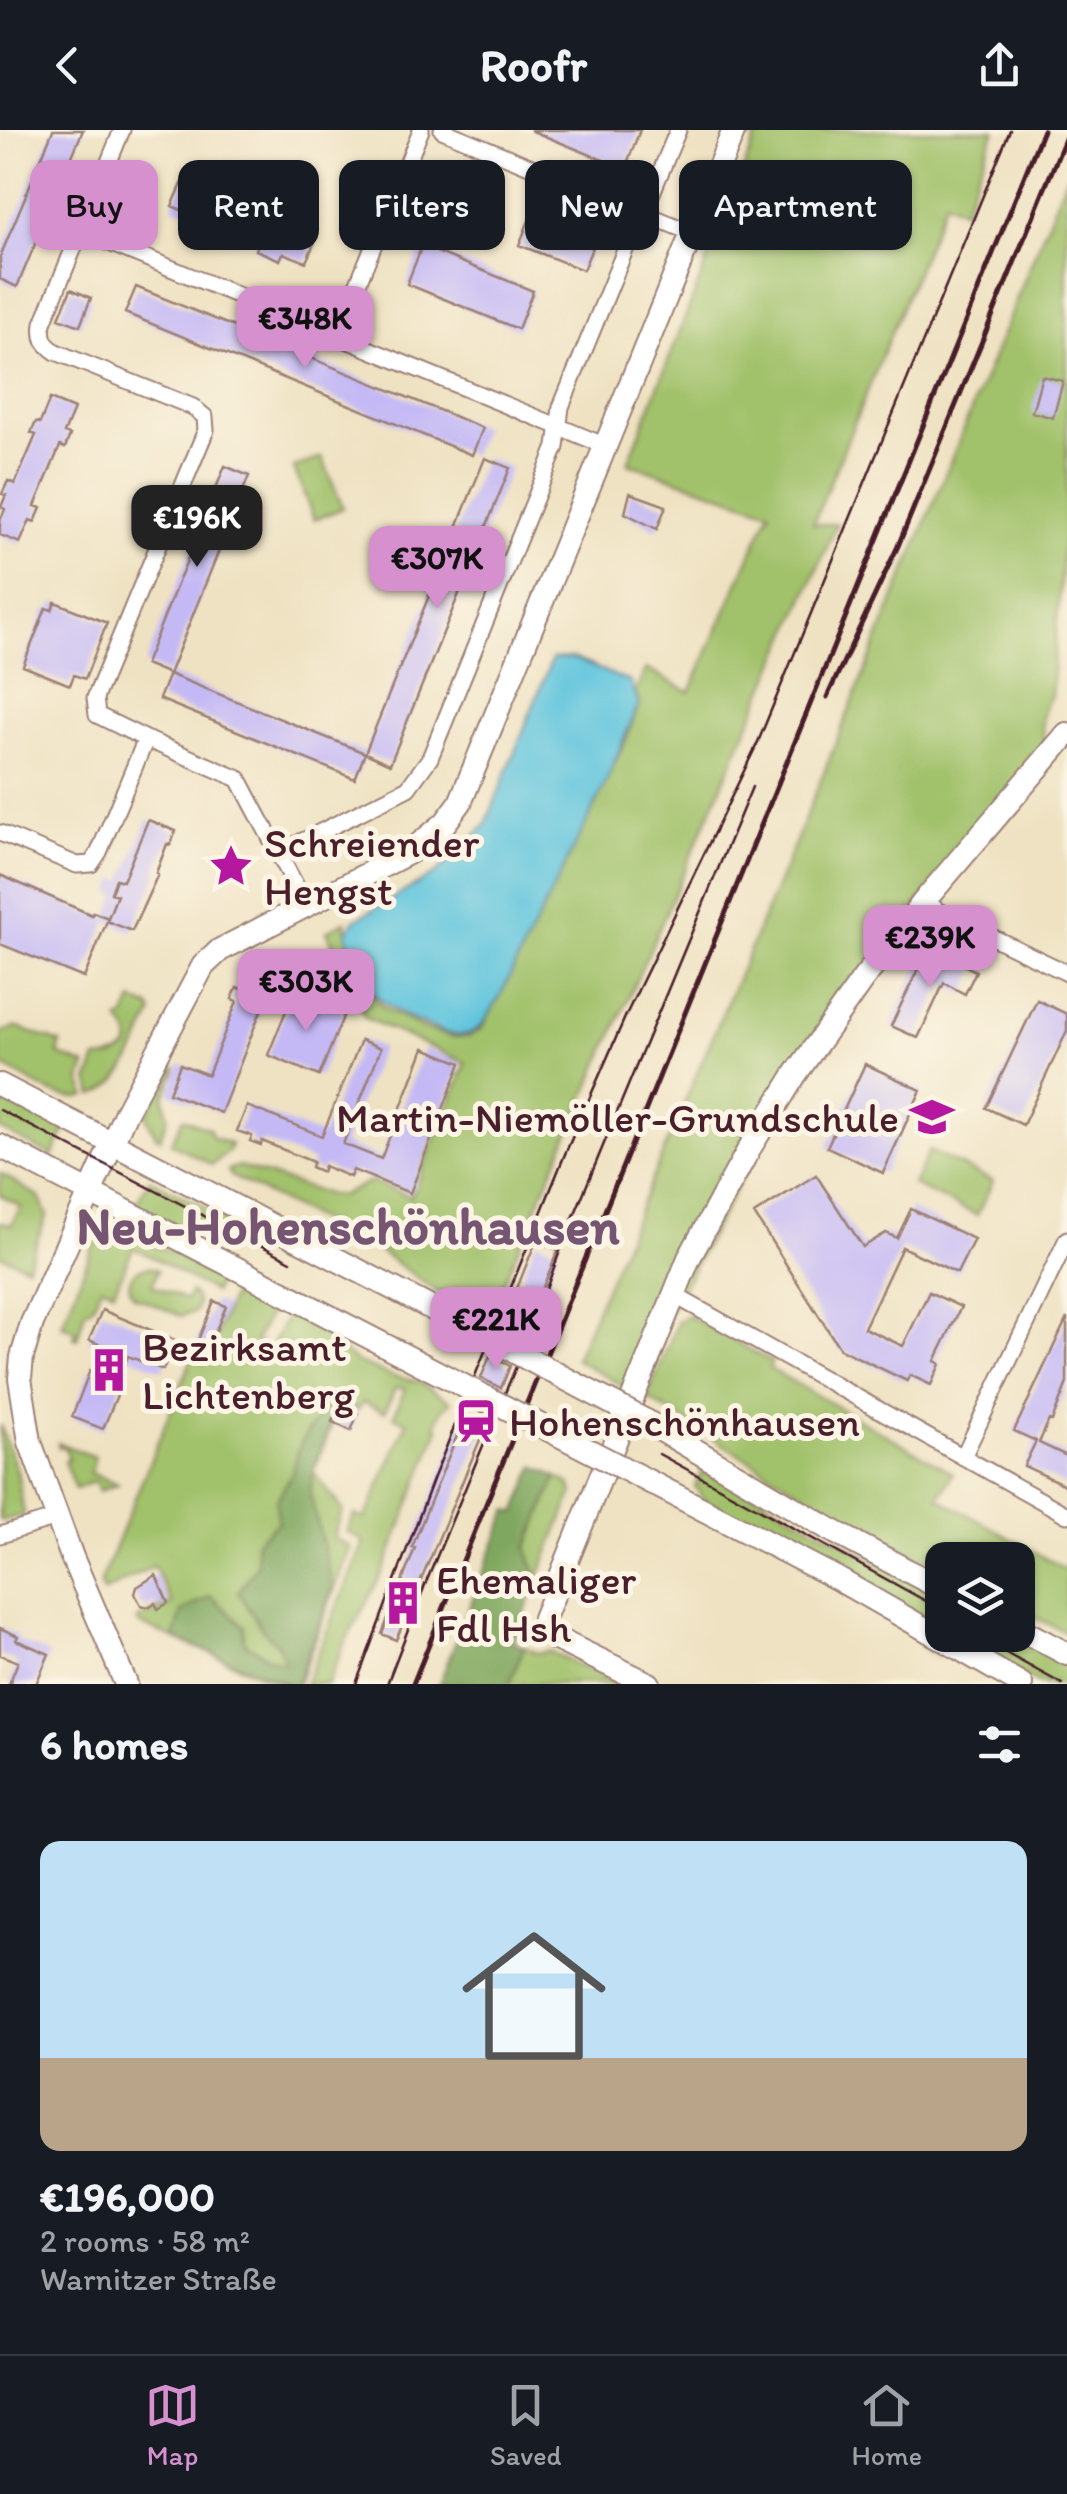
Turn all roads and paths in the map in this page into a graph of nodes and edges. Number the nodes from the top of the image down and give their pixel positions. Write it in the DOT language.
graph roads {
  1 [pos="122,130"];
  2 [pos="421,130"];
  3 [pos="442,130"];
  4 [pos="678,130"];
  5 [pos="734,130"];
  6 [pos="110,160"];
  7 [pos="722,160"];
  8 [pos="525,164"];
  9 [pos="659,176"];
  10 [pos="72,250"];
  11 [pos="127,250"];
  12 [pos="624,250"];
  13 [pos="685,250"];
  14 [pos="337,334"];
  15 [pos="558,426"];
  16 [pos="606,446"];
  17 [pos="1067,734"];
  18 [pos="146,739"];
  19 [pos="0,834"];
  20 [pos="279,853"];
  21 [pos="924,900"];
  22 [pos="306,905"];
  23 [pos="1067,973"];
  24 [pos="0,1085"];
  25 [pos="112,1143"];
  26 [pos="0,1146"];
  27 [pos="88,1193"];
  28 [pos="1067,1239"];
  29 [pos="674,1296"];
  30 [pos="963,1457"];
  31 [pos="1067,1515"];
  32 [pos="56,1518"];
  33 [pos="0,1534"];
  34 [pos="925,1579"];
  35 [pos="1035,1637"];
  36 [pos="1067,1654"];
  37 [pos="126,1684"];
  38 [pos="649,1684"];
  39 [pos="1021,1684"];
  1 -- 6 [label="street"];
  2 -- 14 [label="street"];
  3 -- 8 [label="street"];
  4 -- 9 [label="street"];
  5 -- 7 [label="main road"];
  10 -- 18 [label="street"];
  11 -- 14 [label="street"];
  12 -- 15 [label="street"];
  13 -- 16 [label="main road"];
  14 -- 15 [label="street"];
  15 -- 16 [label="street"];
  15 -- 20 [label="street"];
  16 -- 22 [label="main road"];
  17 -- 21 [label="main road"];
  18 -- 19 [label="street"];
  18 -- 20 [label="street"];
  20 -- 22 [label="street"];
  21 -- 23 [label="street"];
  21 -- 29 [label="main road"];
  22 -- 25 [label="main road"];
  24 -- 25 [label="main road"];
  25 -- 27 [label="main road"];
  25 -- 34 [label="main road, bridge"];
  26 -- 27 [label="main road"];
  27 -- 32 [label="main road"];
  27 -- 39 [label="main road, bridge"];
  28 -- 30 [label="street"];
  29 -- 30 [label="street"];
  29 -- 38 [label="main road"];
  30 -- 31 [label="street"];
  32 -- 33 [label="street"];
  32 -- 37 [label="main road"];
  35 -- 36 [label="main road"];
}
